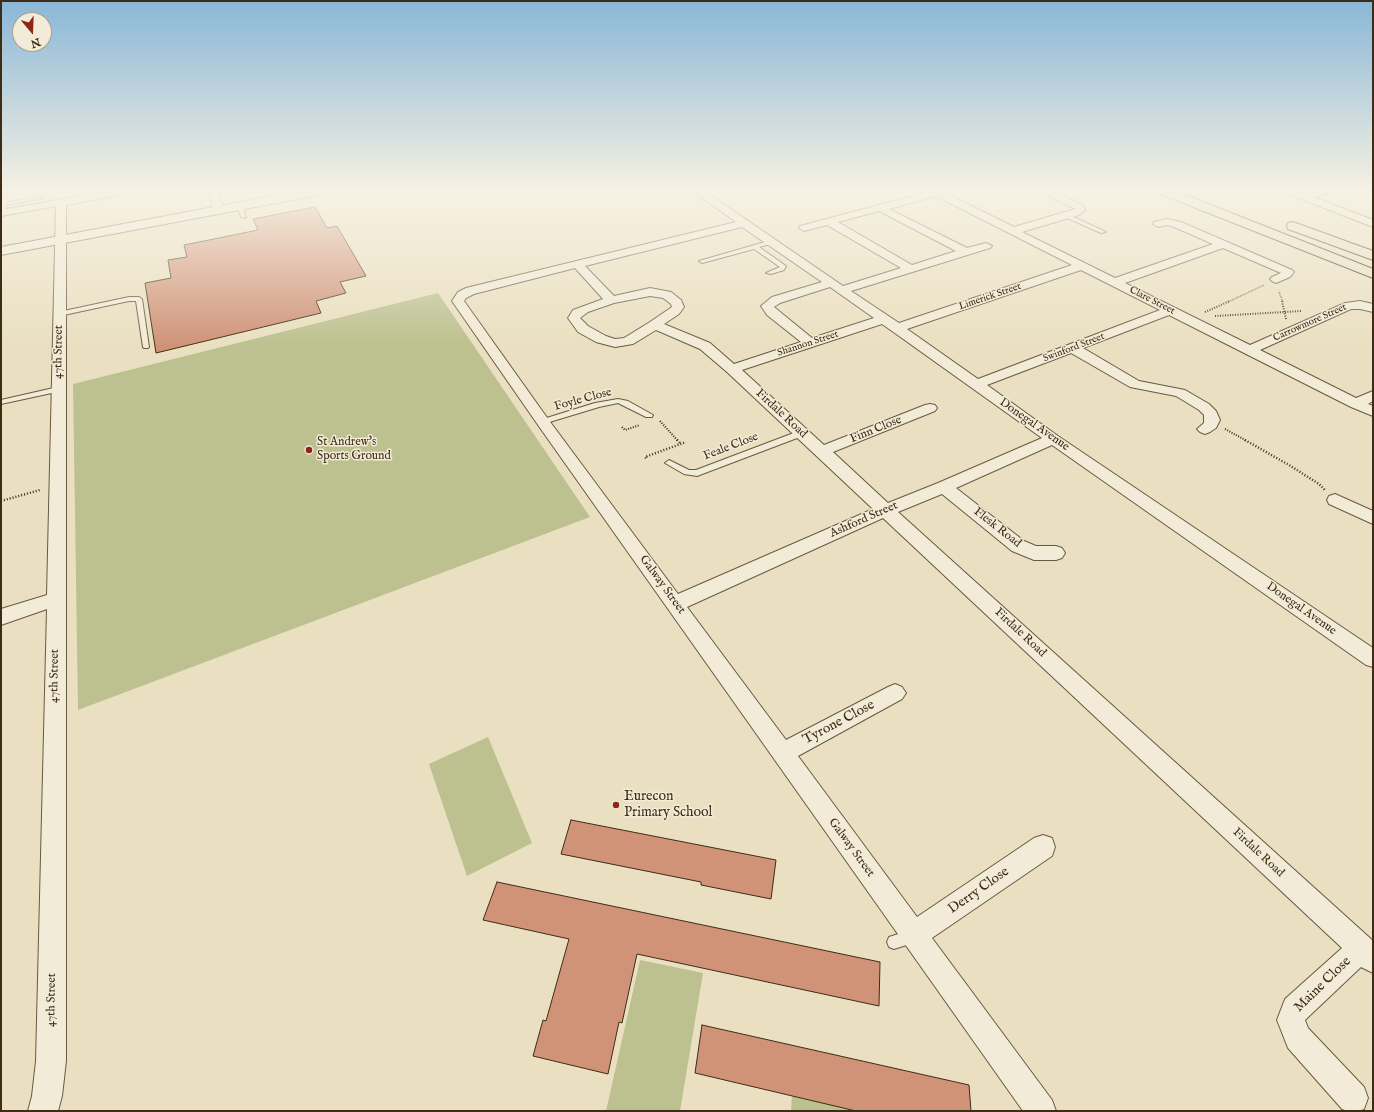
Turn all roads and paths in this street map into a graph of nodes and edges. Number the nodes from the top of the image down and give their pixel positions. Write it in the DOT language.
graph roads {
  1 [pos="50,242"];
  2 [pos="60,242"];
  3 [pos="669,242"];
  4 [pos="772,242"];
  5 [pos="864,242"];
  6 [pos="946,242"];
  7 [pos="1034,242"];
  8 [pos="1218,242"];
  9 [pos="1292,242"];
  10 [pos="1337,242"];
  11 [pos="1223,244"];
  12 [pos="986,246"];
  13 [pos="755,247"];
  14 [pos="1,251"];
  15 [pos="966,252"];
  16 [pos="1373,256"];
  17 [pos="702,262"];
  18 [pos="578,265"];
  19 [pos="1082,266"];
  20 [pos="911,269"];
  21 [pos="769,273"];
  22 [pos="1373,274"];
  23 [pos="1115,282"];
  24 [pos="1276,283"];
  25 [pos="1266,285"];
  26 [pos="836,286"];
  27 [pos="612,300"];
  28 [pos="1373,308"];
  29 [pos="1170,310"];
  30 [pos="1306,311"];
  31 [pos="1285,312"];
  32 [pos="1202,313"];
  33 [pos="59,314"];
  34 [pos="1214,316"];
  35 [pos="884,319"];
  36 [pos="1287,323"];
  37 [pos="655,325"];
  38 [pos="897,328"];
  39 [pos="810,343"];
  40 [pos="146,347"];
  41 [pos="1073,348"];
  42 [pos="1249,350"];
  43 [pos="732,369"];
  44 [pos="977,384"];
  45 [pos="58,389"];
  46 [pos="1373,395"];
  47 [pos="1,402"];
  48 [pos="1356,404"];
  49 [pos="930,408"];
  50 [pos="1373,412"];
  51 [pos="650,416"];
  52 [pos="658,419"];
  53 [pos="543,422"];
  54 [pos="1209,425"];
  55 [pos="802,433"];
  56 [pos="1053,439"];
  57 [pos="686,442"];
  58 [pos="681,444"];
  59 [pos="822,451"];
  60 [pos="646,458"];
  61 [pos="669,463"];
  62 [pos="944,487"];
  63 [pos="46,488"];
  64 [pos="1335,500"];
  65 [pos="1,501"];
  66 [pos="886,510"];
  67 [pos="1373,518"];
  68 [pos="1056,553"];
  69 [pos="56,599"];
  70 [pos="675,604"];
  71 [pos="1,618"];
  72 [pos="1373,659"];
  73 [pos="895,693"];
  74 [pos="782,753"];
  75 [pos="1043,846"];
  76 [pos="904,939"];
  77 [pos="1367,953"];
  78 [pos="1353,1098"];
  79 [pos="43,1111"];
  80 [pos="1041,1111"];
  1 -- 14 [label="street"];
  2 -- 33 [label="street, 47th Street"];
  3 -- 18 [label="street, Galway Street"];
  4 -- 13 [label="lane"];
  4 -- 26 [label="street, Donegal Avenue"];
  5 -- 20 [label="street"];
  6 -- 15 [label="street"];
  7 -- 19 [label="street, Clare Street"];
  8 -- 11 [label="street"];
  9 -- 22 [label="main road"];
  10 -- 16 [label="main road"];
  11 -- 23 [label="street"];
  11 -- 24 [label="street"];
  12 -- 15 [label="street"];
  13 -- 17 [label="lane"];
  13 -- 21 [label="lane"];
  15 -- 20 [label="street"];
  18 -- 27 [label="street"];
  18 -- 53 [label="street, Galway Street"];
  19 -- 23 [label="street, Clare Street"];
  19 -- 38 [label="street, Limerick Street"];
  20 -- 26 [label="street"];
  23 -- 29 [label="street, Clare Street"];
  24 -- 31 [label="path"];
  25 -- 32 [label="path"];
  26 -- 35 [label="street, Donegal Avenue"];
  26 -- 39 [label="street"];
  27 -- 37 [label="street"];
  27 -- 37 [label="street"];
  28 -- 42 [label="street, Carrowmore Street"];
  29 -- 41 [label="street, Swinford Street"];
  29 -- 42 [label="street, Clare Street"];
  30 -- 31 [label="path"];
  31 -- 34 [label="path"];
  31 -- 36 [label="path"];
  33 -- 40 [label="lane"];
  33 -- 45 [label="street, 47th Street"];
  35 -- 38 [label="street, Donegal Avenue"];
  35 -- 39 [label="street, Shannon Street"];
  37 -- 43 [label="street, Firdale Road"];
  38 -- 44 [label="street, Donegal Avenue"];
  39 -- 43 [label="street, Shannon Street"];
  41 -- 44 [label="street, Swinford Street"];
  41 -- 54 [label="street"];
  42 -- 48 [label="street, Clare Street"];
  43 -- 55 [label="street, Firdale Road"];
  44 -- 56 [label="street, Donegal Avenue"];
  45 -- 47 [label="lane"];
  45 -- 69 [label="street, 47th Street"];
  46 -- 48 [label="street"];
  48 -- 50 [label="street, Clare Street"];
  49 -- 59 [label="street, Finn Close"];
  51 -- 53 [label="lane, Foyle Close"];
  52 -- 58 [label="path"];
  53 -- 70 [label="street, Galway Street"];
  54 -- 64 [label="path"];
  55 -- 59 [label="street, Firdale Road"];
  55 -- 61 [label="lane, Feale Close"];
  56 -- 62 [label="street, Ashford Street"];
  56 -- 72 [label="street, Donegal Avenue"];
  57 -- 58 [label="path"];
  58 -- 60 [label="path"];
  59 -- 66 [label="street, Firdale Road"];
  62 -- 66 [label="street, Ashford Street"];
  62 -- 68 [label="street, Flesk Road"];
  63 -- 65 [label="path"];
  64 -- 67 [label="street"];
  66 -- 70 [label="street, Ashford Street"];
  66 -- 77 [label="street, Firdale Road"];
  69 -- 71 [label="street"];
  69 -- 79 [label="street, 47th Street"];
  70 -- 74 [label="street, Galway Street"];
  73 -- 74 [label="street, Tyrone Close"];
  74 -- 76 [label="street, Galway Street"];
  75 -- 76 [label="street, Derry Close"];
  76 -- 80 [label="street, Galway Street"];
  77 -- 78 [label="street, Maine Close"];
}
